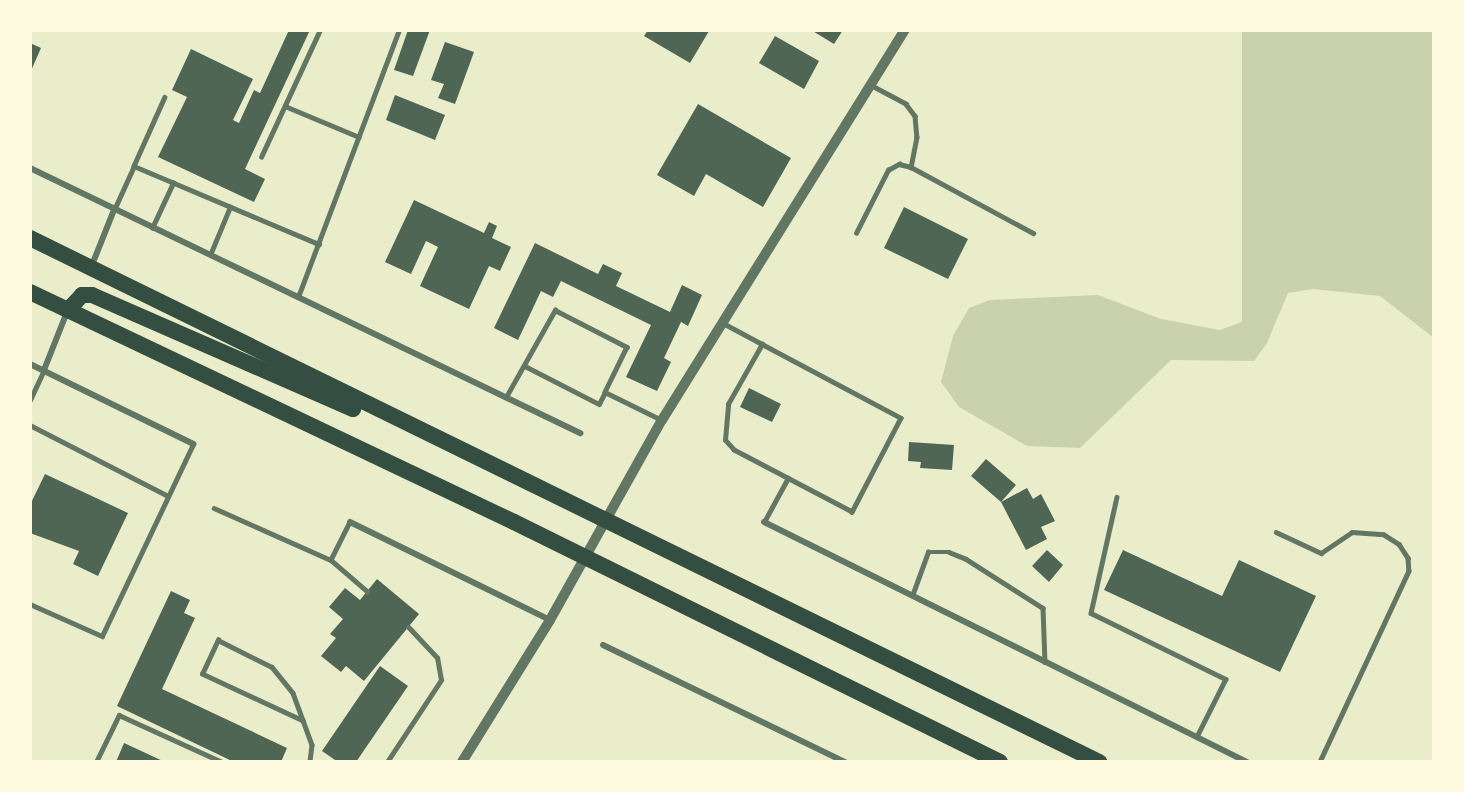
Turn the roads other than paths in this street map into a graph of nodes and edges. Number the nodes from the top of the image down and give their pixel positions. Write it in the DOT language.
graph roads {
  1 [pos="320,30"];
  2 [pos="399,30"];
  3 [pos="905,30"];
  4 [pos="871,85"];
  5 [pos="165,97"];
  6 [pos="285,106"];
  7 [pos="358,137"];
  8 [pos="261,157"];
  9 [pos="134,166"];
  10 [pos="910,167"];
  11 [pos="30,168"];
  12 [pos="173,183"];
  13 [pos="230,207"];
  14 [pos="114,210"];
  15 [pos="152,228"];
  16 [pos="1033,232"];
  17 [pos="856,233"];
  18 [pos="30,238"];
  19 [pos="319,244"];
  20 [pos="210,255"];
  21 [pos="91,268"];
  22 [pos="30,292"];
  23 [pos="298,297"];
  24 [pos="69,309"];
  25 [pos="723,323"];
  26 [pos="762,344"];
  27 [pos="30,364"];
  28 [pos="525,366"];
  29 [pos="44,370"];
  30 [pos="605,392"];
  31 [pos="506,397"];
  32 [pos="30,400"];
  33 [pos="663,420"];
  34 [pos="405,424"];
  35 [pos="30,425"];
  36 [pos="580,432"];
  37 [pos="193,444"];
  38 [pos="788,478"];
  39 [pos="168,496"];
  40 [pos="1118,497"];
  41 [pos="214,508"];
  42 [pos="604,521"];
  43 [pos="350,522"];
  44 [pos="764,522"];
  45 [pos="1276,532"];
  46 [pos="585,556"];
  47 [pos="331,560"];
  48 [pos="367,591"];
  49 [pos="912,596"];
  50 [pos="30,604"];
  51 [pos="550,620"];
  52 [pos="408,627"];
  53 [pos="603,645"];
  54 [pos="1045,662"];
  55 [pos="303,721"];
  56 [pos="1197,737"];
  57 [pos="96,762"];
  58 [pos="222,762"];
  59 [pos="310,762"];
  60 [pos="387,762"];
  61 [pos="462,762"];
  62 [pos="845,762"];
  63 [pos="1000,762"];
  64 [pos="1099,762"];
  65 [pos="1247,762"];
  66 [pos="1320,762"];
  1 -- 6 [label="lane"];
  2 -- 7 [label="lane"];
  3 -- 4 [label="street"];
  4 -- 10 [label="lane"];
  4 -- 25 [label="street"];
  5 -- 9 [label="lane"];
  6 -- 7 [label="lane"];
  6 -- 8 [label="lane"];
  7 -- 19 [label="lane"];
  9 -- 12 [label="lane"];
  9 -- 14 [label="lane"];
  10 -- 16 [label="lane"];
  10 -- 17 [label="lane"];
  11 -- 14 [label="street"];
  12 -- 13 [label="lane"];
  12 -- 15 [label="lane"];
  13 -- 19 [label="lane"];
  13 -- 20 [label="lane"];
  14 -- 15 [label="street"];
  14 -- 21 [label="street"];
  15 -- 20 [label="street"];
  18 -- 21 [label="highway"];
  19 -- 23 [label="lane"];
  20 -- 23 [label="street"];
  21 -- 34 [label="highway"];
  22 -- 24 [label="highway"];
  23 -- 31 [label="street"];
  24 -- 29 [label="street"];
  24 -- 34 [label="highway"];
  24 -- 46 [label="highway"];
  25 -- 26 [label="lane"];
  25 -- 33 [label="street"];
  26 -- 38 [label="lane"];
  26 -- 38 [label="lane"];
  27 -- 29 [label="street"];
  28 -- 30 [label="lane"];
  28 -- 30 [label="lane"];
  28 -- 31 [label="lane"];
  29 -- 32 [label="lane"];
  29 -- 37 [label="street"];
  30 -- 33 [label="lane"];
  31 -- 36 [label="street"];
  33 -- 42 [label="street"];
  34 -- 42 [label="highway"];
  35 -- 39 [label="lane"];
  37 -- 39 [label="lane"];
  38 -- 44 [label="lane"];
  39 -- 50 [label="lane"];
  40 -- 56 [label="lane"];
  41 -- 47 [label="lane"];
  42 -- 46 [label="street"];
  42 -- 64 [label="highway"];
  43 -- 47 [label="lane"];
  43 -- 51 [label="street"];
  44 -- 49 [label="street"];
  45 -- 66 [label="lane"];
  46 -- 51 [label="street"];
  46 -- 63 [label="highway"];
  47 -- 48 [label="lane"];
  49 -- 54 [label="street"];
  49 -- 54 [label="lane"];
  51 -- 61 [label="street"];
  52 -- 60 [label="lane"];
  53 -- 62 [label="street"];
  54 -- 56 [label="street"];
  55 -- 55 [label="lane"];
  55 -- 59 [label="lane"];
  56 -- 65 [label="street"];
  57 -- 58 [label="lane"];
}
